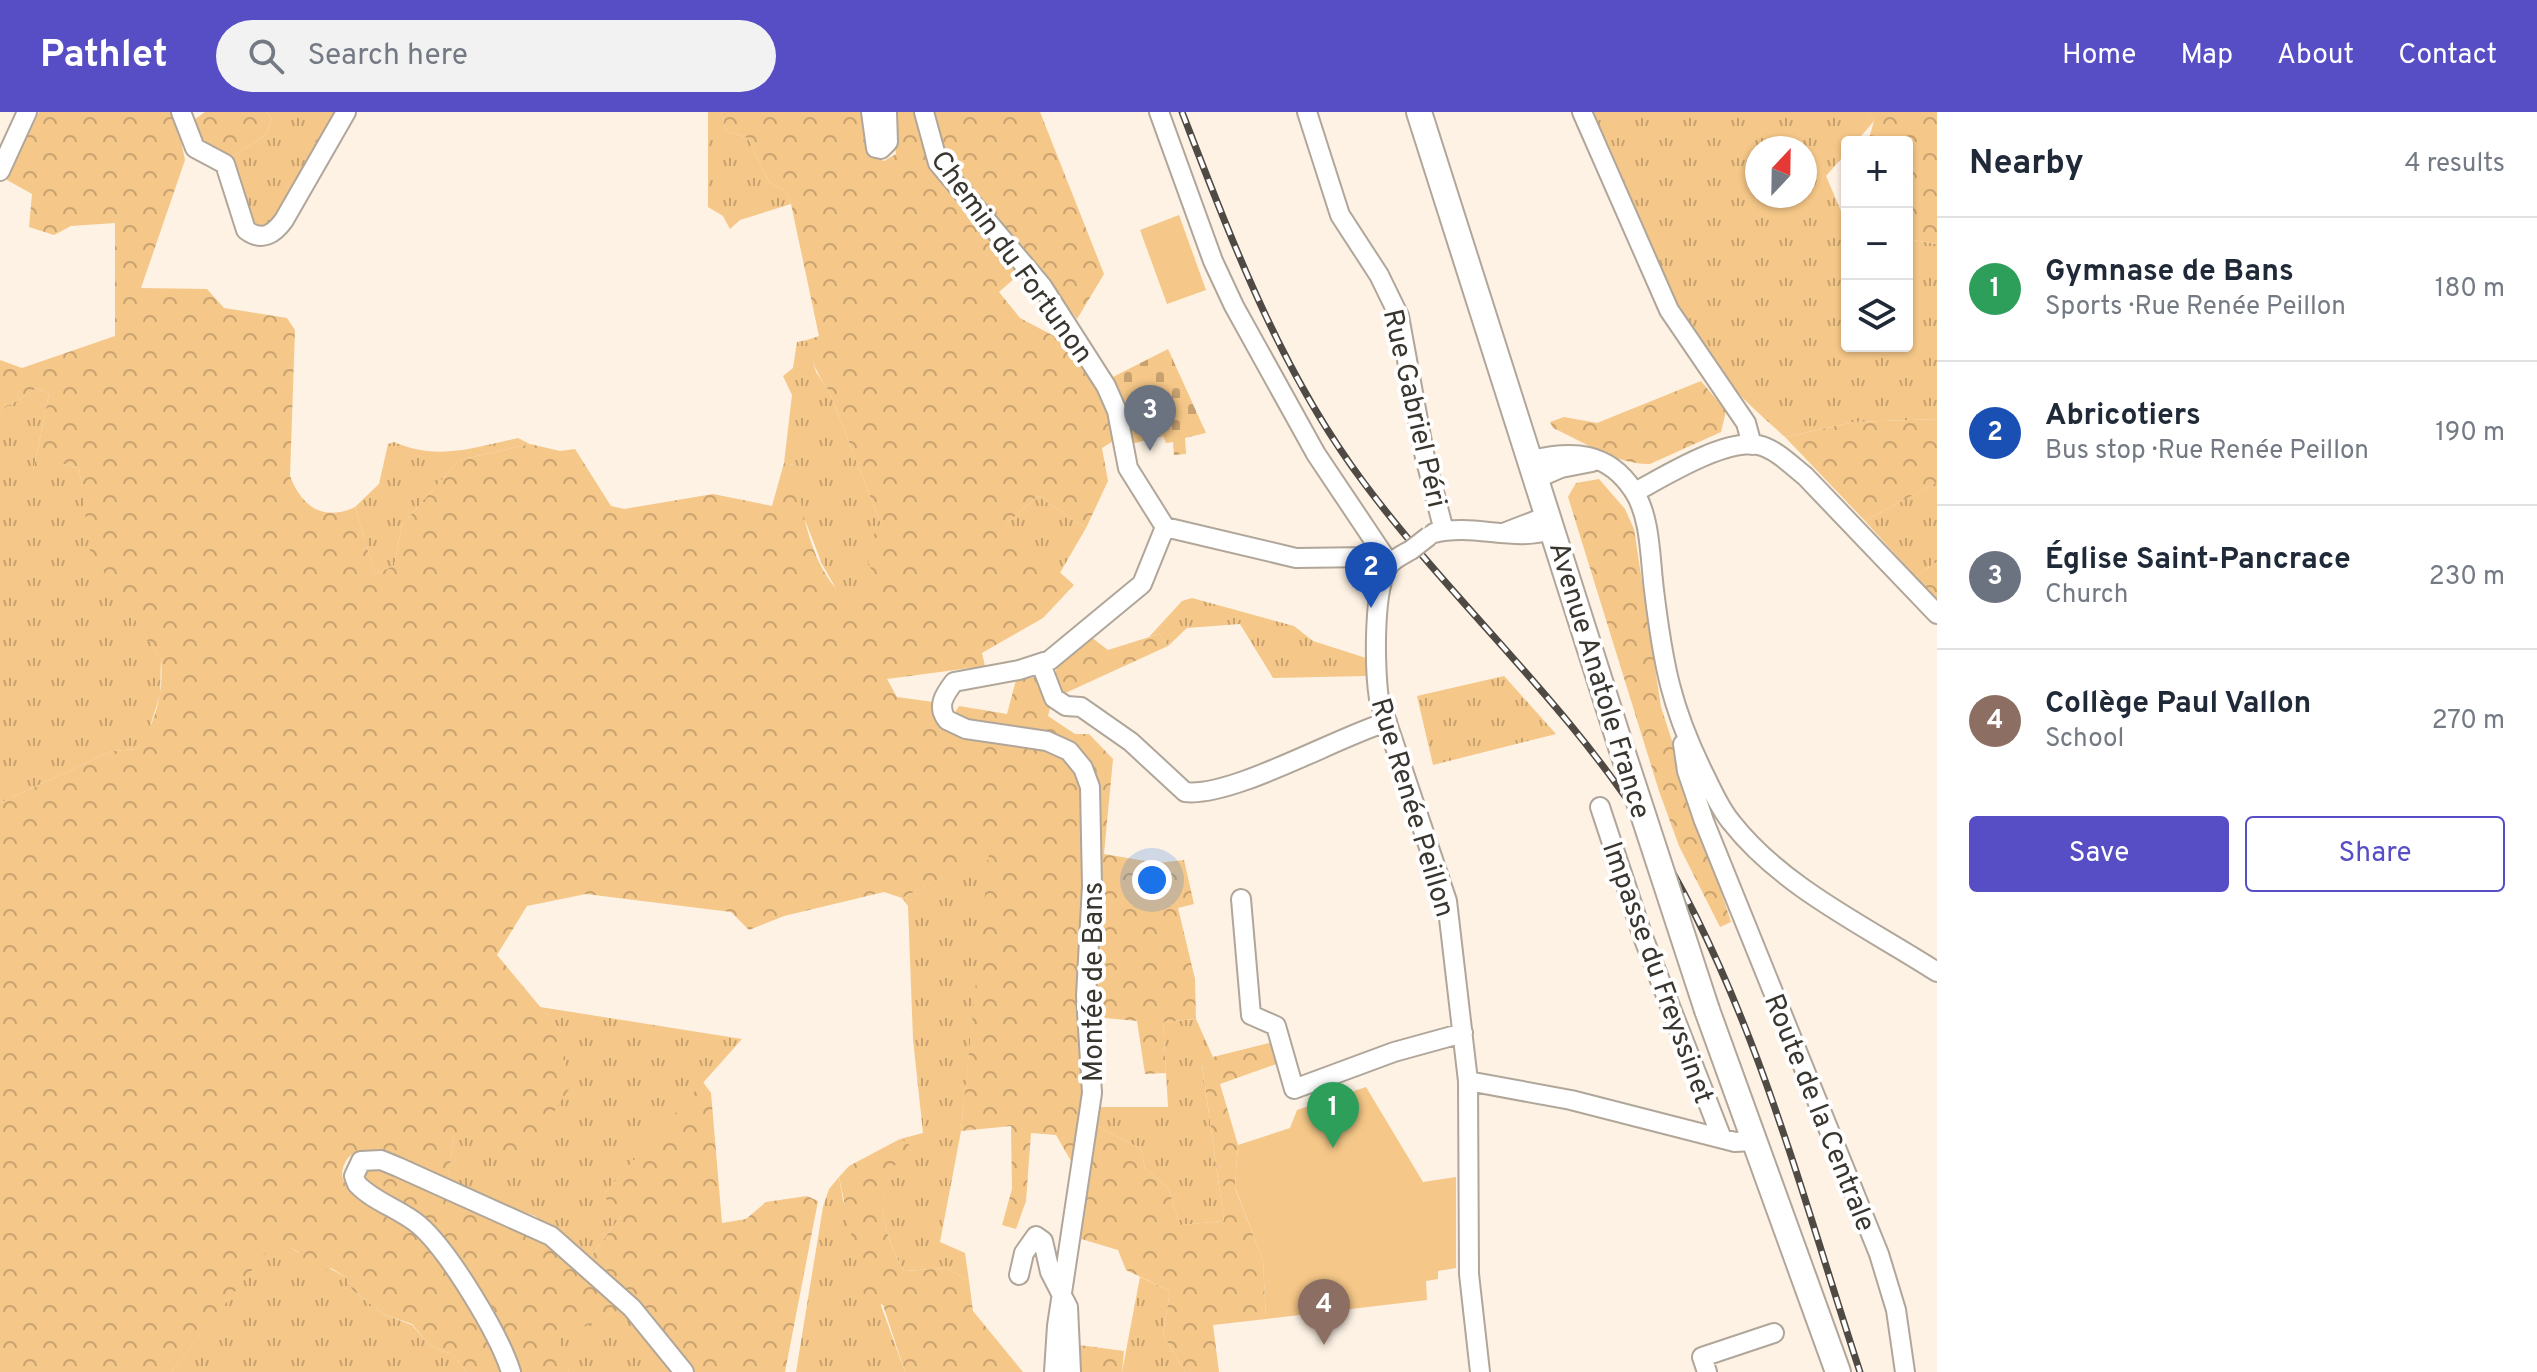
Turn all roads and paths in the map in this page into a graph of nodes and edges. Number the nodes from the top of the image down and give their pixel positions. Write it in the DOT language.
graph roads {
  1 [pos="27,112"];
  2 [pos="181,112"];
  3 [pos="346,112"];
  4 [pos="871,112"];
  5 [pos="887,112"];
  6 [pos="924,112"];
  7 [pos="1159,112"];
  8 [pos="1307,112"];
  9 [pos="1419,112"];
  10 [pos="1582,112"];
  11 [pos="0,171"];
  12 [pos="1752,445"];
  13 [pos="1535,469"];
  14 [pos="1635,492"];
  15 [pos="1552,522"];
  16 [pos="1165,527"];
  17 [pos="1436,534"];
  18 [pos="1386,558"];
  19 [pos="1937,614"];
  20 [pos="1041,664"];
  21 [pos="1387,722"];
  22 [pos="1680,726"];
  23 [pos="1600,807"];
  24 [pos="1721,807"];
  25 [pos="1704,821"];
  26 [pos="1732,824"];
  27 [pos="1718,857"];
  28 [pos="1241,899"];
  29 [pos="1937,972"];
  30 [pos="1463,1033"];
  31 [pos="1468,1081"];
  32 [pos="1721,1136"];
  33 [pos="1753,1141"];
  34 [pos="1789,1245"];
  35 [pos="1019,1275"];
  36 [pos="1061,1299"];
  37 [pos="1774,1333"];
  38 [pos="511,1372"];
  39 [pos="684,1372"];
  40 [pos="1054,1372"];
  41 [pos="1071,1372"];
  42 [pos="1480,1372"];
  43 [pos="1707,1372"];
  44 [pos="1827,1372"];
  45 [pos="1838,1372"];
  46 [pos="1905,1372"];
  1 -- 11 [label="street"];
  2 -- 3 [label="street"];
  4 -- 5 [label="street, Chemin du Fortunon"];
  6 -- 16 [label="street, Chemin du Fortunon"];
  7 -- 18 [label="street"];
  8 -- 17 [label="street, Rue Gabriel Péri"];
  9 -- 13 [label="main road, Avenue Anatole France"];
  10 -- 12 [label="street"];
  12 -- 14 [label="street"];
  12 -- 19 [label="street"];
  13 -- 14 [label="street"];
  13 -- 15 [label="main road, Avenue Anatole France"];
  14 -- 22 [label="street"];
  15 -- 17 [label="street"];
  15 -- 33 [label="main road, Avenue Anatole France, bridge"];
  16 -- 18 [label="street"];
  16 -- 20 [label="street"];
  17 -- 18 [label="street, bridge"];
  18 -- 21 [label="street, Rue Renée Peillon"];
  20 -- 21 [label="street"];
  20 -- 36 [label="street, Montée de Bans"];
  21 -- 30 [label="street, Rue Renée Peillon"];
  22 -- 24 [label="street"];
  22 -- 25 [label="street, Route de la Centrale"];
  23 -- 32 [label="street, Impasse du Freyssinet"];
  24 -- 25 [label="street"];
  24 -- 26 [label="street"];
  25 -- 27 [label="street, Route de la Centrale"];
  26 -- 27 [label="street"];
  26 -- 29 [label="street"];
  27 -- 46 [label="street, Route de la Centrale"];
  28 -- 30 [label="street"];
  30 -- 31 [label="street, Rue Renée Peillon"];
  31 -- 32 [label="street"];
  31 -- 42 [label="street, Rue Renée Peillon"];
  32 -- 33 [label="street"];
  33 -- 34 [label="main road, Avenue Anatole France"];
  34 -- 44 [label="main road, Avenue Anatole France"];
  34 -- 45 [label="main road, Avenue Anatole France"];
  35 -- 36 [label="street"];
  36 -- 40 [label="street, Montée de Bans"];
  36 -- 41 [label="street"];
  37 -- 43 [label="street"];
  38 -- 39 [label="street"];
}
